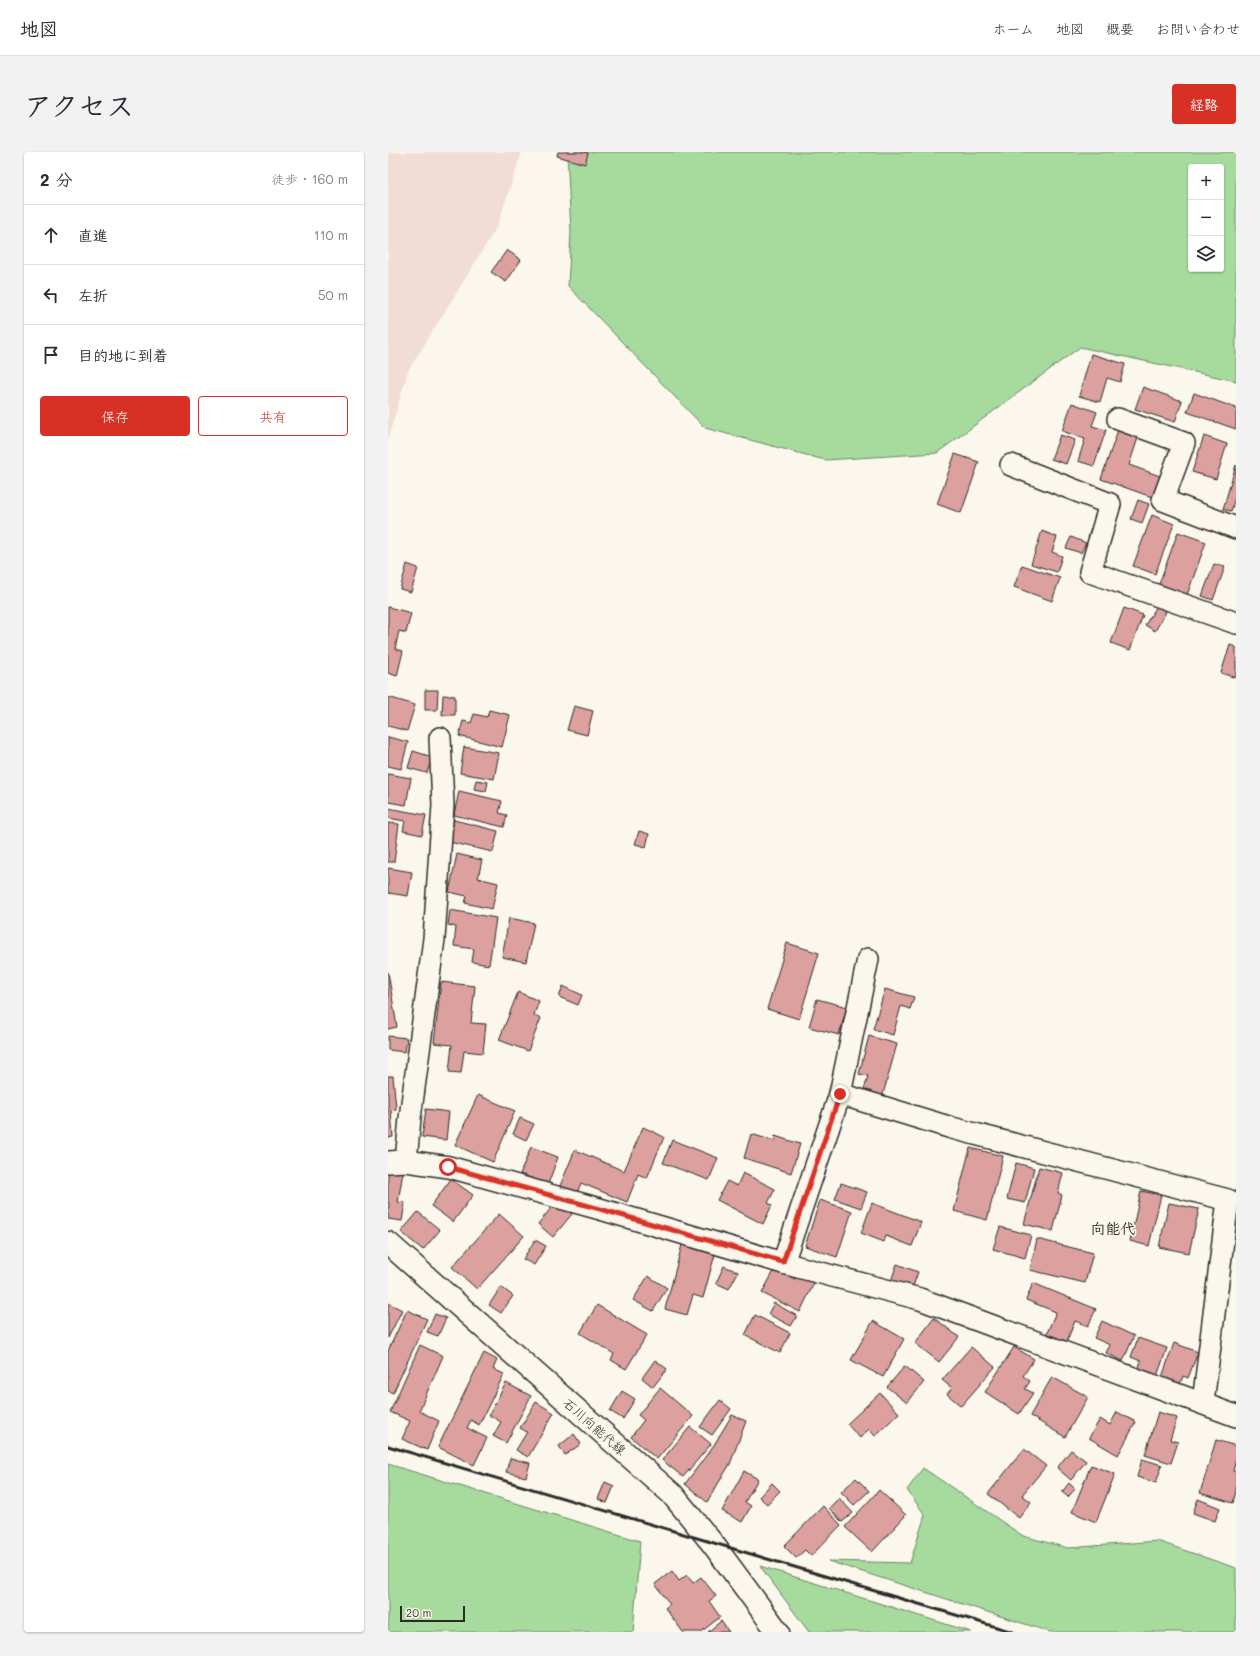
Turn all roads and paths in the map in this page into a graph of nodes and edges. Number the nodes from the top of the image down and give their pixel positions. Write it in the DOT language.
graph roads {
  1 [pos="1118,419"];
  2 [pos="1011,465"];
  3 [pos="1236,528"];
  4 [pos="1236,623"];
  5 [pos="440,738"];
  6 [pos="868,959"];
  7 [pos="840,1094"];
  8 [pos="397,1162"];
  9 [pos="388,1243"];
  10 [pos="783,1262"];
  11 [pos="1203,1403"];
  12 [pos="1236,1416"];
  13 [pos="778,1632"];
  1 -- 3 [label="street"];
  2 -- 4 [label="street"];
  5 -- 8 [label="street"];
  6 -- 7 [label="street"];
  7 -- 10 [label="street"];
  7 -- 11 [label="street"];
  8 -- 10 [label="street"];
  9 -- 13 [label="main road, 石川向能代線"];
  10 -- 11 [label="street"];
  11 -- 12 [label="street"];
}
